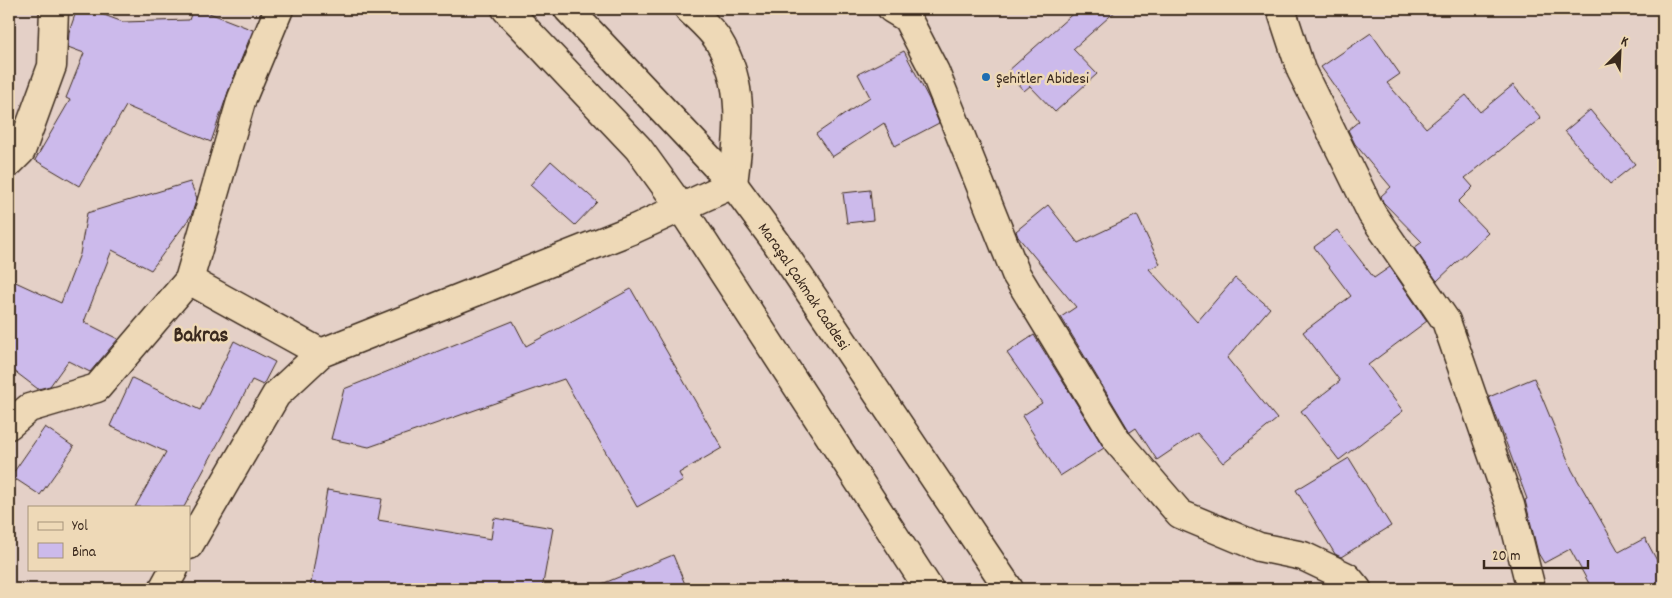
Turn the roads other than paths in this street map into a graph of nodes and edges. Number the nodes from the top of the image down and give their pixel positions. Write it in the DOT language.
graph roads {
  1 [pos="54,9"];
  2 [pos="279,9"];
  3 [pos="506,9"];
  4 [pos="568,9"];
  5 [pos="689,9"];
  6 [pos="892,9"];
  7 [pos="1281,9"];
  8 [pos="9,163"];
  9 [pos="733,184"];
  10 [pos="682,208"];
  11 [pos="189,280"];
  12 [pos="321,353"];
  13 [pos="9,425"];
  14 [pos="190,542"];
  15 [pos="173,570"];
  16 [pos="924,587"];
  17 [pos="163,589"];
  18 [pos="1009,589"];
  19 [pos="1358,589"];
  20 [pos="1531,589"];
  1 -- 8 [label="main road"];
  2 -- 11 [label="main road"];
  3 -- 10 [label="main road"];
  4 -- 9 [label="main road, Maraşal Çakmak Caddesi"];
  5 -- 9 [label="main road"];
  6 -- 19 [label="main road"];
  7 -- 20 [label="main road"];
  9 -- 10 [label="main road"];
  9 -- 18 [label="main road, Maraşal Çakmak Caddesi"];
  10 -- 12 [label="main road"];
  10 -- 16 [label="main road"];
  11 -- 12 [label="main road"];
  11 -- 13 [label="main road"];
  12 -- 14 [label="main road"];
  15 -- 17 [label="main road"];
}
